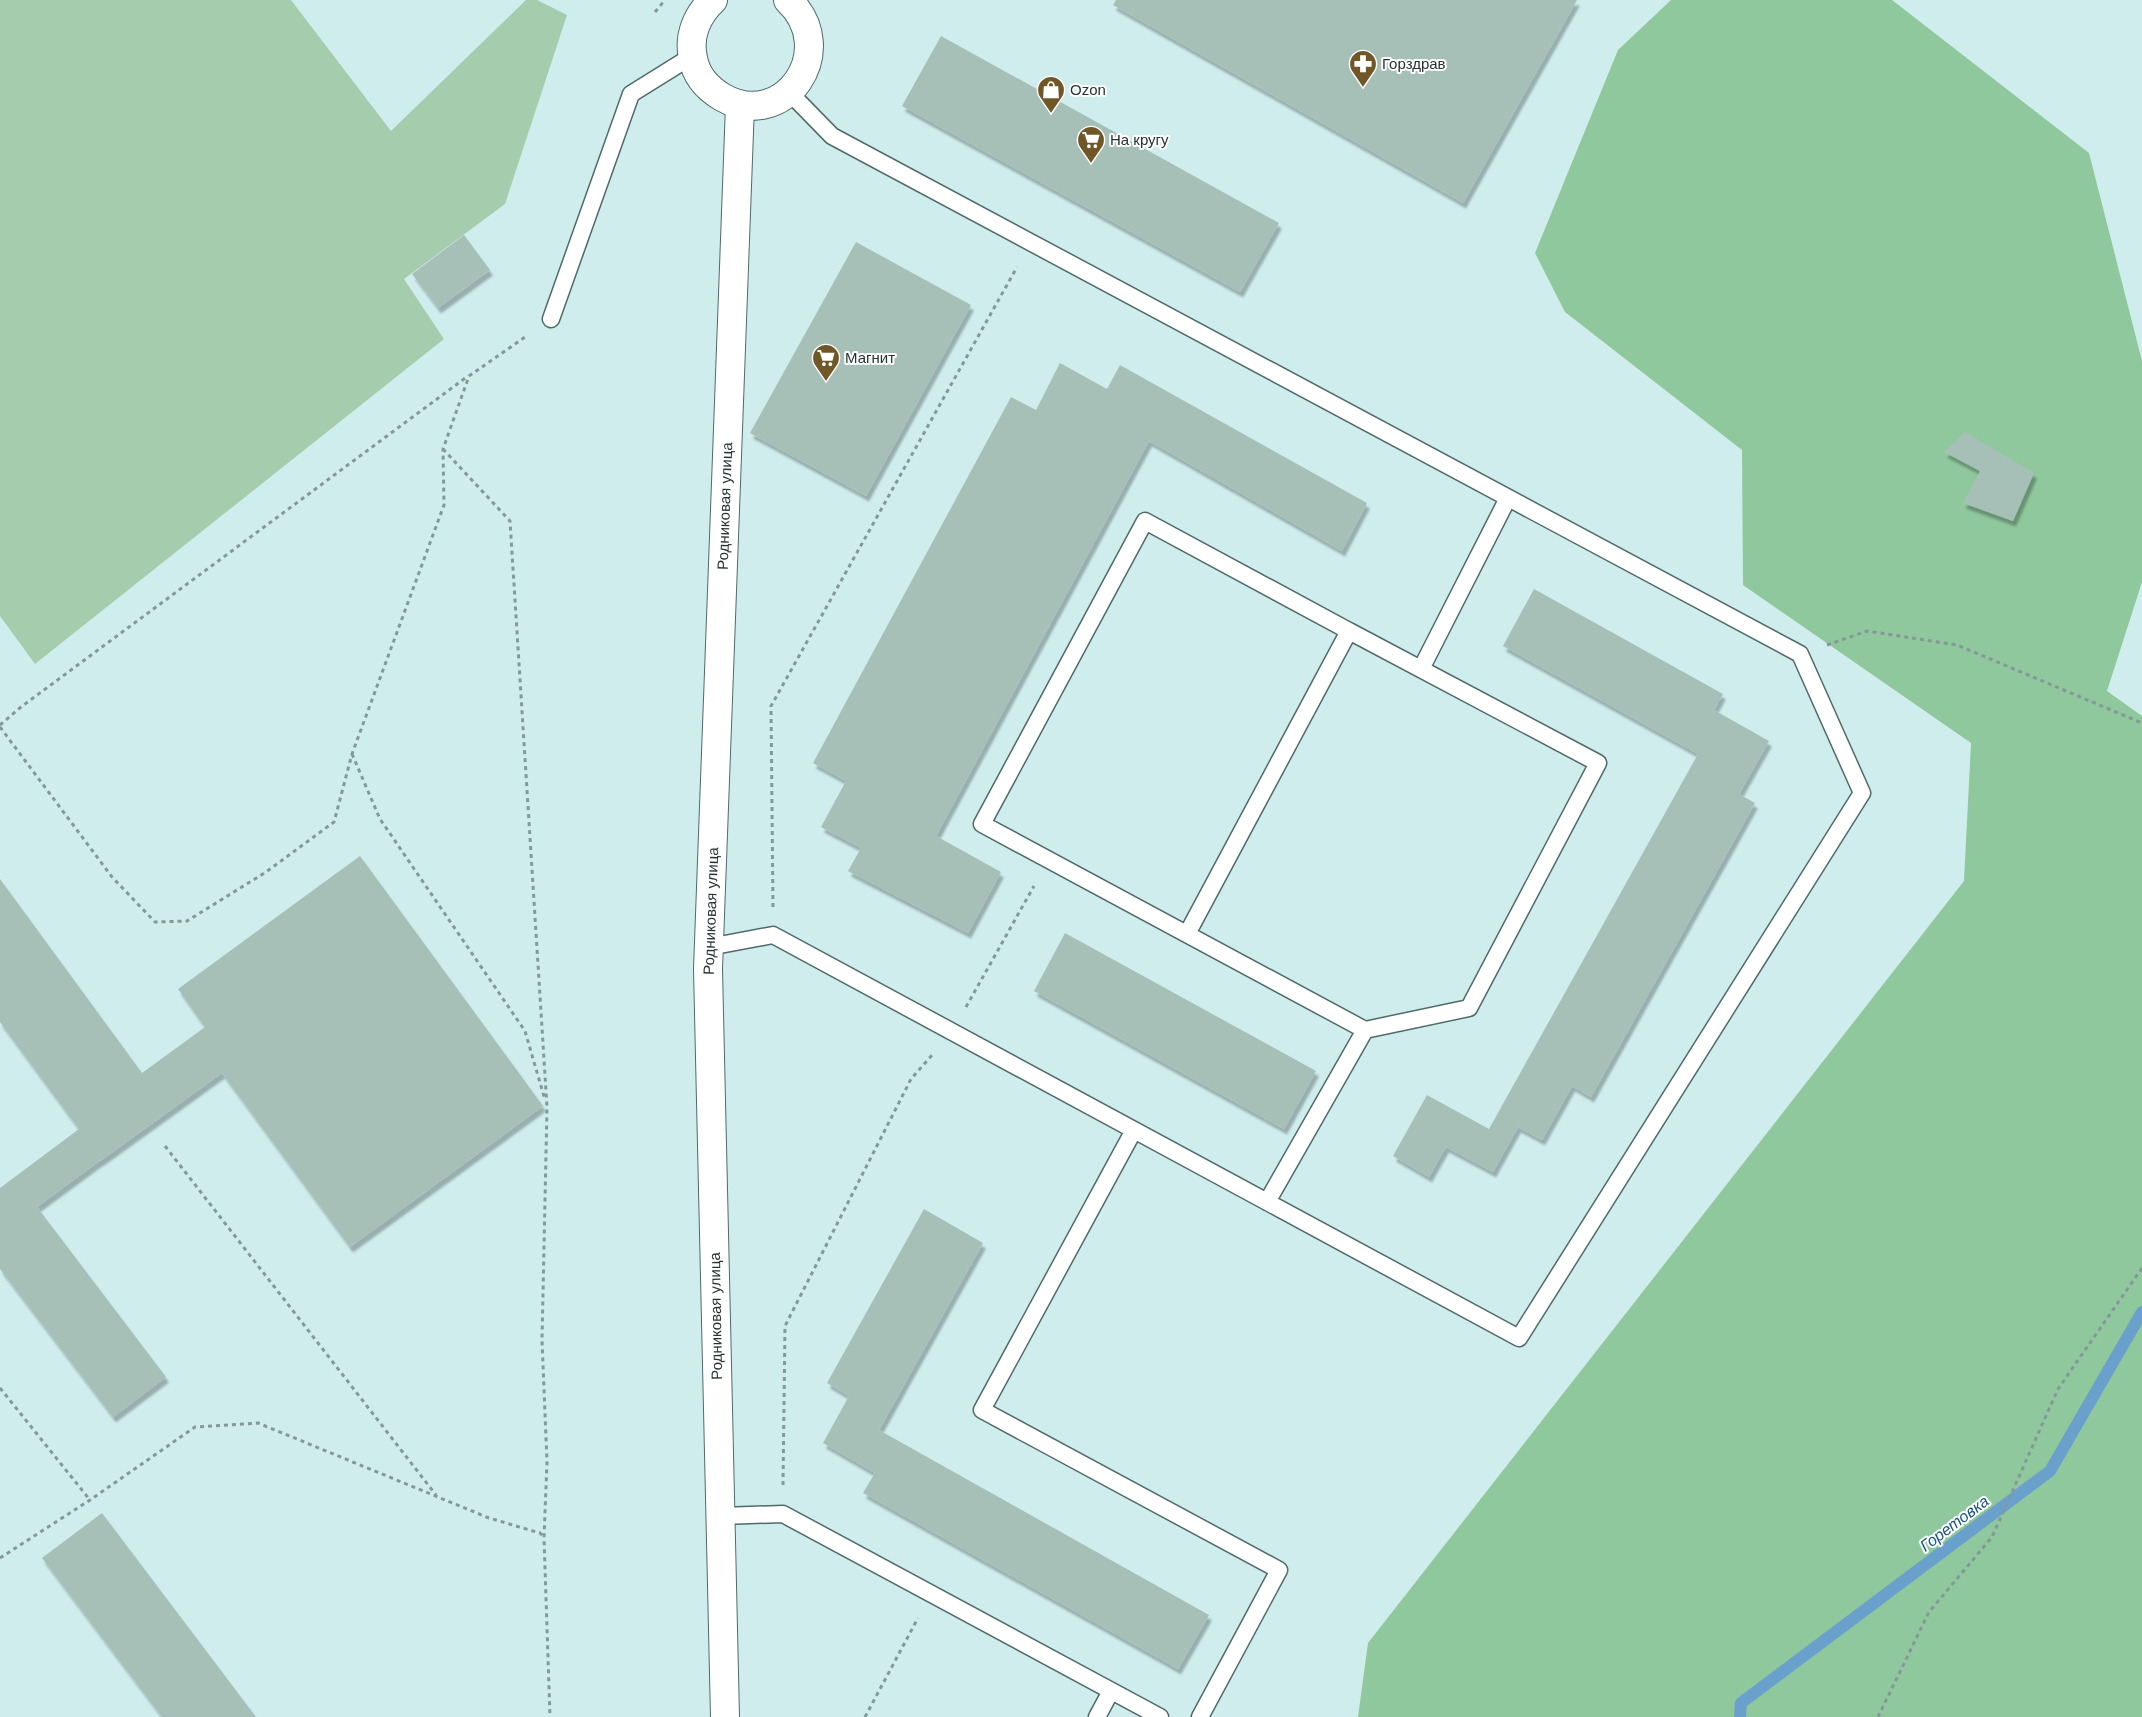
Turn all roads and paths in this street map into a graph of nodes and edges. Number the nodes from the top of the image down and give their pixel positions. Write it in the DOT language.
graph roads {
  1 [pos="665,0"];
  2 [pos="788,0"];
  3 [pos="702,6"];
  4 [pos="655,12"];
  5 [pos="692,56"];
  6 [pos="789,92"];
  7 [pos="740,105"];
  8 [pos="1031,243"];
  9 [pos="551,319"];
  10 [pos="469,376"];
  11 [pos="443,449"];
  12 [pos="1508,498"];
  13 [pos="1348,631"];
  14 [pos="1800,654"];
  15 [pos="1421,669"];
  16 [pos="2142,724"];
  17 [pos="0,726"];
  18 [pos="352,754"];
  19 [pos="1049,860"];
  20 [pos="1187,934"];
  21 [pos="774,935"];
  22 [pos="709,947"];
  23 [pos="1365,1030"];
  24 [pos="952,1032"];
  25 [pos="547,1106"];
  26 [pos="1134,1130"];
  27 [pos="165,1146"];
  28 [pos="1267,1202"];
  29 [pos="2142,1268"];
  30 [pos="0,1388"];
  31 [pos="437,1496"];
  32 [pos="90,1500"];
  33 [pos="783,1514"];
  34 [pos="721,1516"];
  35 [pos="544,1538"];
  36 [pos="0,1558"];
  37 [pos="931,1594"];
  38 [pos="1111,1690"];
  39 [pos="550,1717"];
  40 [pos="725,1717"];
  41 [pos="865,1717"];
  42 [pos="1097,1717"];
  43 [pos="1160,1717"];
  44 [pos="1200,1717"];
  45 [pos="1878,1717"];
  1 -- 4 [label="path"];
  2 -- 6 [label="street"];
  3 -- 5 [label="street"];
  5 -- 7 [label="street"];
  5 -- 9 [label="lane"];
  6 -- 7 [label="street"];
  6 -- 8 [label="lane"];
  7 -- 22 [label="street, Родниковая улица"];
  8 -- 12 [label="lane"];
  8 -- 21 [label="path"];
  9 -- 10 [label="path"];
  10 -- 11 [label="path"];
  10 -- 17 [label="path"];
  11 -- 18 [label="path"];
  11 -- 25 [label="path"];
  12 -- 14 [label="lane"];
  12 -- 15 [label="lane"];
  13 -- 15 [label="lane"];
  13 -- 19 [label="lane"];
  13 -- 20 [label="lane"];
  14 -- 16 [label="path"];
  14 -- 28 [label="lane"];
  15 -- 23 [label="lane"];
  17 -- 18 [label="path"];
  18 -- 25 [label="path"];
  19 -- 20 [label="lane"];
  19 -- 24 [label="path"];
  20 -- 23 [label="lane"];
  21 -- 22 [label="lane"];
  21 -- 24 [label="lane"];
  22 -- 34 [label="street, Родниковая улица"];
  23 -- 28 [label="lane"];
  24 -- 26 [label="lane"];
  24 -- 33 [label="path"];
  25 -- 35 [label="path"];
  26 -- 28 [label="lane"];
  26 -- 44 [label="lane"];
  27 -- 31 [label="path"];
  29 -- 45 [label="path"];
  30 -- 32 [label="path"];
  31 -- 32 [label="path"];
  31 -- 35 [label="path"];
  32 -- 36 [label="path"];
  33 -- 34 [label="lane"];
  33 -- 37 [label="lane"];
  34 -- 40 [label="street, Родниковая улица"];
  35 -- 39 [label="path"];
  37 -- 38 [label="lane"];
  37 -- 41 [label="path"];
  38 -- 42 [label="lane"];
  38 -- 43 [label="lane"];
}
